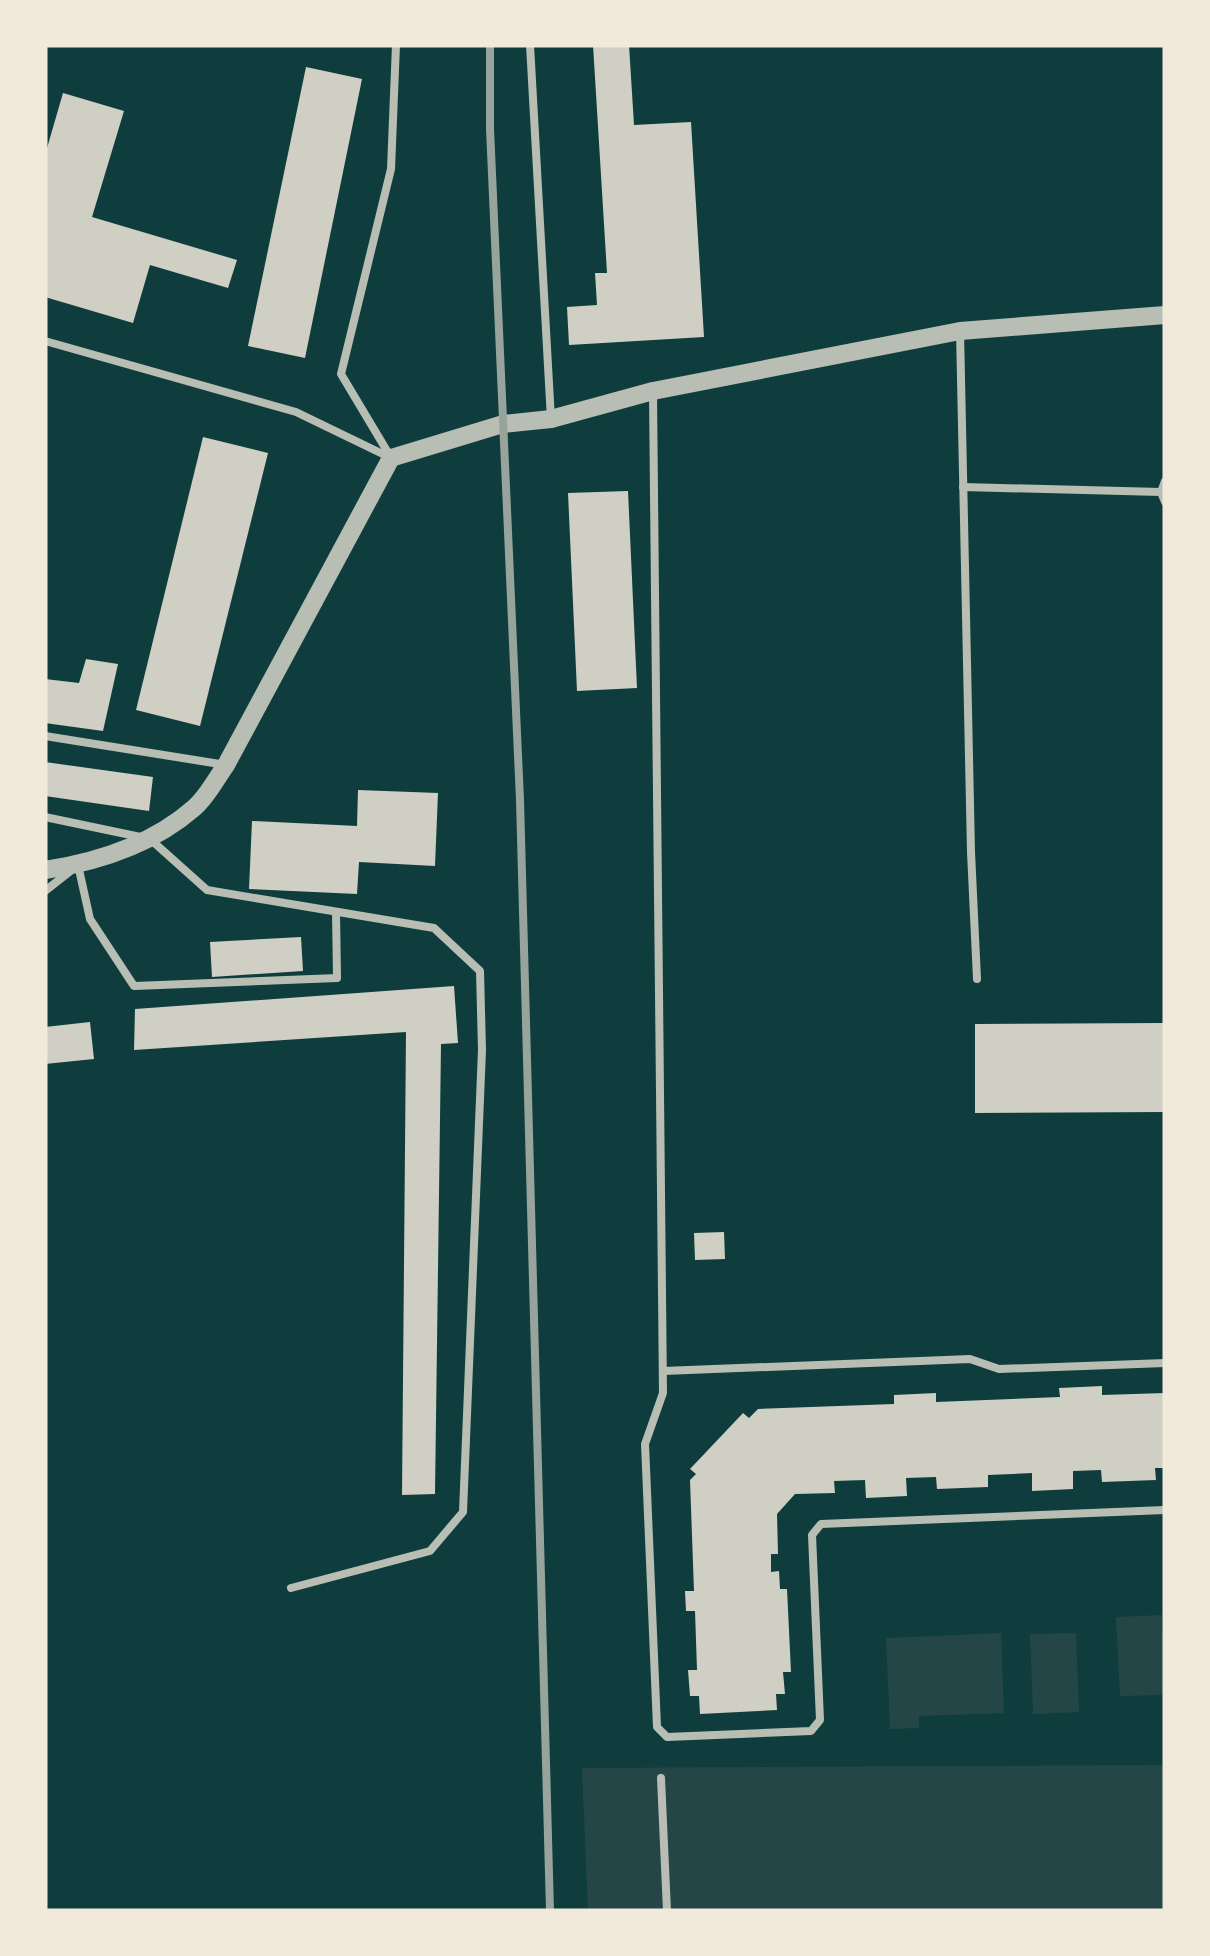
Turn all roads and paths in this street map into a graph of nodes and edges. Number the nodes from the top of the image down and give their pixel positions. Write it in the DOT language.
graph roads {
  1 [pos="396,45"];
  2 [pos="530,45"];
  3 [pos="1165,316"];
  4 [pos="960,331"];
  5 [pos="45,340"];
  6 [pos="653,391"];
  7 [pos="551,419"];
  8 [pos="391,458"];
  9 [pos="1165,481"];
  10 [pos="963,486"];
  11 [pos="1161,492"];
  12 [pos="1165,502"];
  13 [pos="45,736"];
  14 [pos="226,765"];
  15 [pos="45,817"];
  16 [pos="150,839"];
  17 [pos="78,865"];
  18 [pos="45,870"];
  19 [pos="45,891"];
  20 [pos="336,912"];
  21 [pos="977,979"];
  22 [pos="1165,1362"];
  23 [pos="663,1372"];
  24 [pos="1165,1510"];
  25 [pos="292,1588"];
  26 [pos="661,1778"];
  27 [pos="667,1911"];
  1 -- 8 [label="lane"];
  2 -- 7 [label="lane"];
  3 -- 4 [label="street"];
  4 -- 6 [label="street"];
  4 -- 10 [label="lane"];
  5 -- 8 [label="lane"];
  6 -- 7 [label="street"];
  6 -- 23 [label="lane"];
  7 -- 8 [label="street"];
  8 -- 14 [label="street"];
  9 -- 11 [label="lane"];
  10 -- 11 [label="lane"];
  10 -- 21 [label="lane"];
  11 -- 12 [label="lane"];
  13 -- 14 [label="lane"];
  14 -- 16 [label="street"];
  15 -- 16 [label="lane"];
  16 -- 17 [label="street"];
  16 -- 20 [label="lane"];
  17 -- 18 [label="street"];
  17 -- 19 [label="lane"];
  17 -- 20 [label="lane"];
  20 -- 25 [label="lane"];
  22 -- 23 [label="lane"];
  23 -- 24 [label="lane"];
  26 -- 27 [label="lane"];
}
